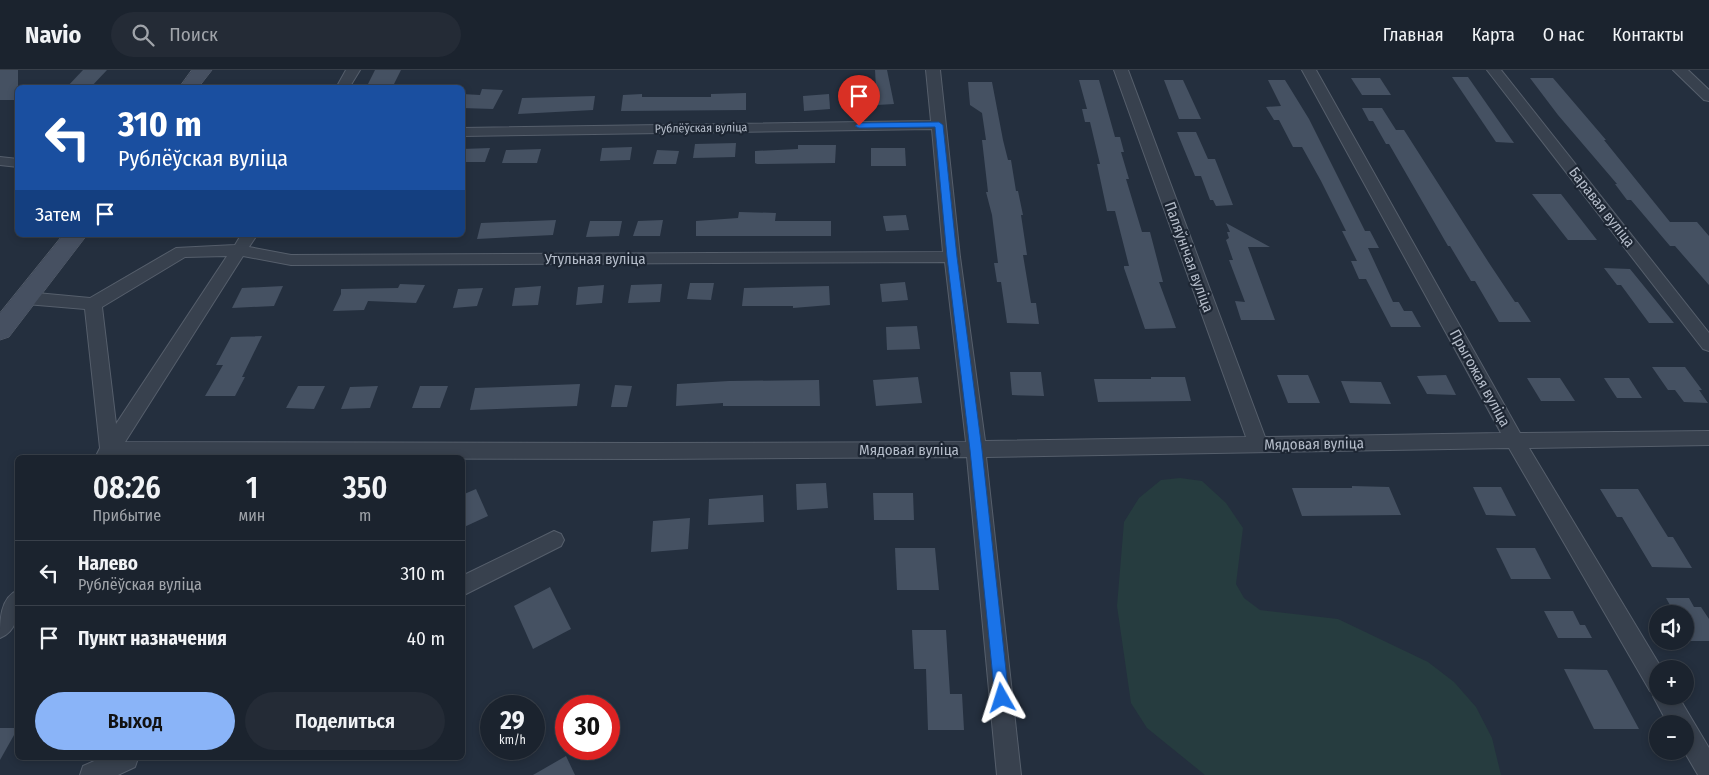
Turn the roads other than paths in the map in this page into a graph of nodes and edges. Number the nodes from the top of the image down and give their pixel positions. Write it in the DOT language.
graph roads {
  1 [pos="202,70"];
  2 [pos="352,70"];
  3 [pos="934,70"];
  4 [pos="1121,70"];
  5 [pos="1309,70"];
  6 [pos="1494,70"];
  7 [pos="1680,70"];
  8 [pos="190,85"];
  9 [pos="344,85"];
  10 [pos="1709,97"];
  11 [pos="939,125"];
  12 [pos="465,132"];
  13 [pos="0,161"];
  14 [pos="15,163"];
  15 [pos="73,237"];
  16 [pos="248,237"];
  17 [pos="240,250"];
  18 [pos="952,257"];
  19 [pos="26,298"];
  20 [pos="93,304"];
  21 [pos="0,331"];
  22 [pos="1709,345"];
  23 [pos="1709,438"];
  24 [pos="1514,440"];
  25 [pos="1258,445"];
  26 [pos="976,450"];
  27 [pos="108,454"];
  28 [pos="554,540"];
  29 [pos="465,585"];
  30 [pos="15,605"];
  31 [pos="0,628"];
  32 [pos="1649,668"];
  33 [pos="1694,745"];
  34 [pos="122,760"];
  35 [pos="1709,771"];
  36 [pos="92,775"];
  37 [pos="1009,775"];
  1 -- 8 [label="main road"];
  2 -- 9 [label="street"];
  3 -- 11 [label="street"];
  4 -- 25 [label="street, Паляўнічая вуліца"];
  5 -- 24 [label="street, Прыгожая вуліца"];
  6 -- 22 [label="street, Баравая вуліца"];
  7 -- 10 [label="street"];
  11 -- 12 [label="street, Рублёўская вуліца"];
  11 -- 18 [label="street"];
  13 -- 14 [label="street"];
  15 -- 19 [label="main road"];
  16 -- 17 [label="street"];
  17 -- 18 [label="street, Утульная вуліца"];
  17 -- 20 [label="street"];
  17 -- 27 [label="street"];
  18 -- 26 [label="street"];
  19 -- 20 [label="street"];
  19 -- 21 [label="main road"];
  20 -- 27 [label="street"];
  23 -- 24 [label="street, Мядовая вуліца"];
  24 -- 25 [label="street, Мядовая вуліца"];
  24 -- 32 [label="street, Прыгожая вуліца"];
  25 -- 26 [label="street, Мядовая вуліца"];
  26 -- 27 [label="street, Мядовая вуліца"];
  26 -- 37 [label="street"];
  28 -- 29 [label="street"];
  30 -- 31 [label="street"];
  33 -- 35 [label="street"];
  34 -- 36 [label="street"];
}
